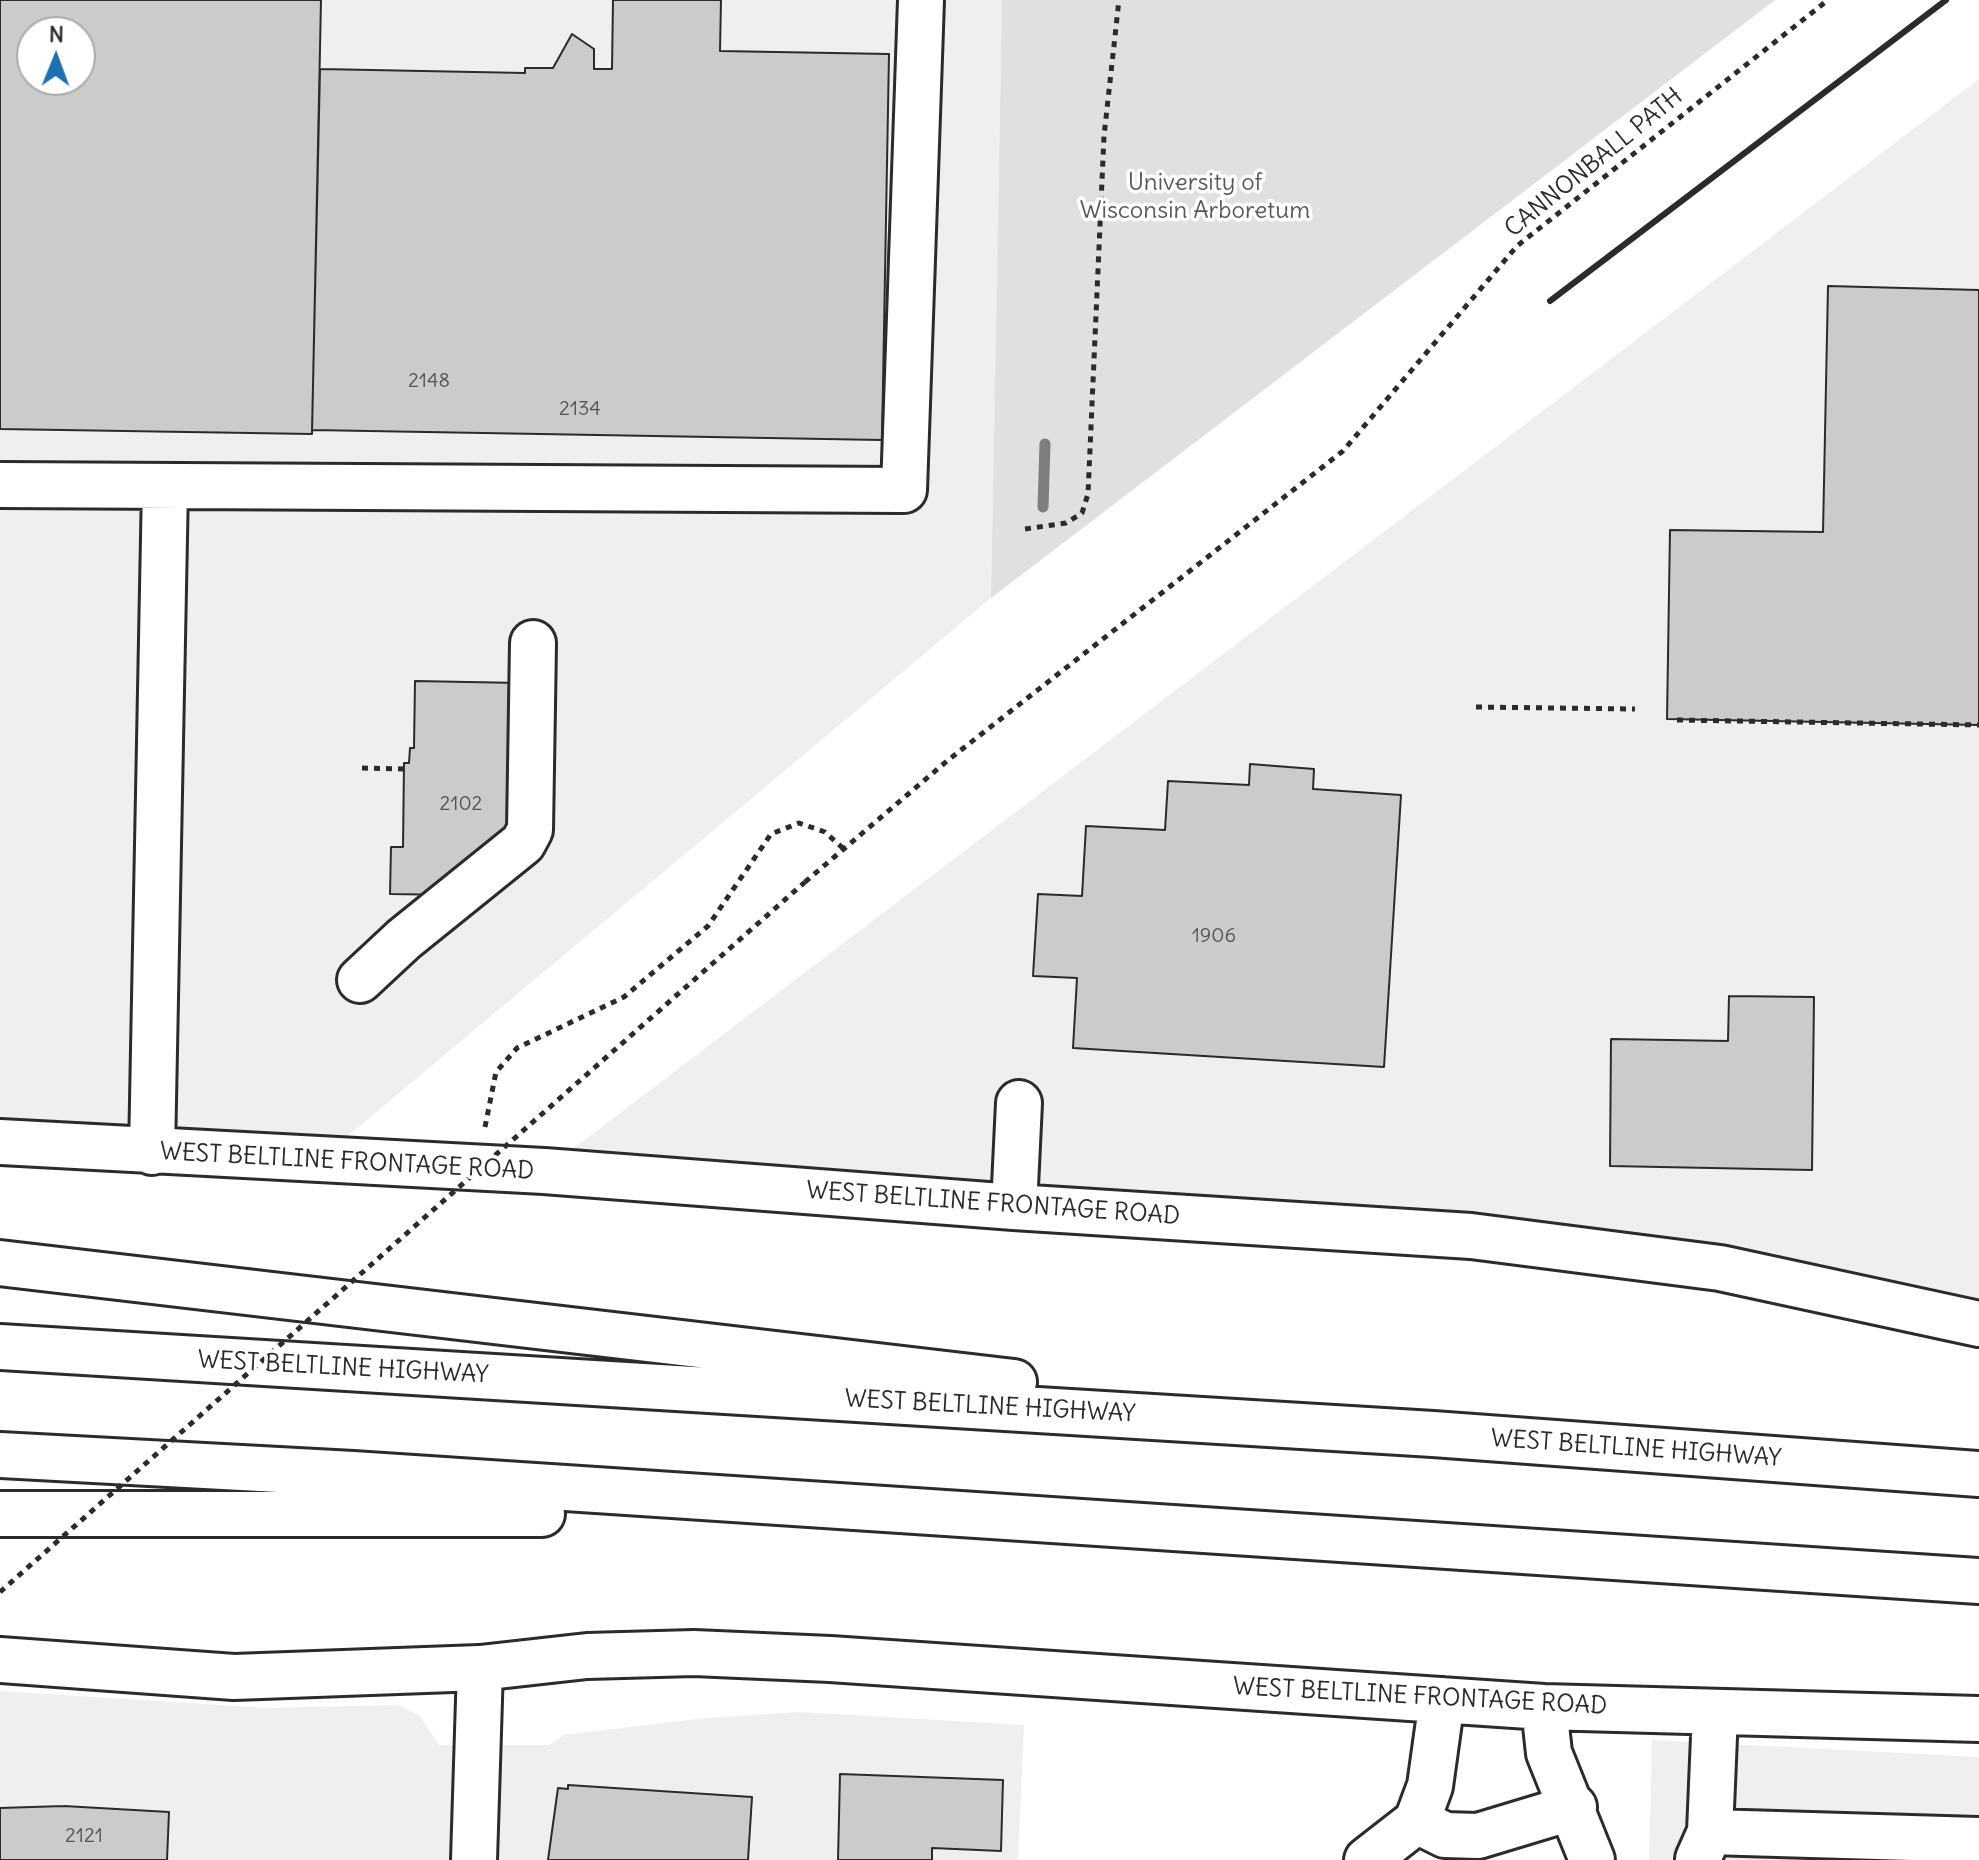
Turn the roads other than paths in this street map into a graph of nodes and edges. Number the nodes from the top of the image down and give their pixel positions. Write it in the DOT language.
graph roads {
  1 [pos="921,0"];
  2 [pos="0,485"];
  3 [pos="165,486"];
  4 [pos="533,643"];
  5 [pos="360,980"];
  6 [pos="1019,1103"];
  7 [pos="0,1142"];
  8 [pos="152,1152"];
  9 [pos="1014,1207"];
  10 [pos="0,1263"];
  11 [pos="1979,1324"];
  12 [pos="0,1347"];
  13 [pos="1433,1434"];
  14 [pos="0,1455"];
  15 [pos="1979,1474"];
  16 [pos="0,1514"];
  17 [pos="938,1514"];
  18 [pos="1979,1581"];
  19 [pos="0,1660"];
  20 [pos="480,1668"];
  21 [pos="1442,1700"];
  22 [pos="1544,1707"];
  23 [pos="1715,1713"];
  24 [pos="1979,1719"];
  25 [pos="1574,1807"];
  26 [pos="1417,1821"];
  27 [pos="1979,1840"];
  28 [pos="1704,1846"];
  29 [pos="474,1860"];
  30 [pos="1367,1860"];
  31 [pos="1592,1860"];
  1 -- 3 [label="main road"];
  2 -- 3 [label="main road"];
  3 -- 8 [label="main road"];
  4 -- 5 [label="main road"];
  6 -- 9 [label="main road"];
  7 -- 8 [label="main road, WEST BELTLINE FRONTAGE ROAD"];
  8 -- 9 [label="main road, WEST BELTLINE FRONTAGE ROAD"];
  9 -- 11 [label="main road, WEST BELTLINE FRONTAGE ROAD"];
  10 -- 13 [label="main road"];
  12 -- 13 [label="main road, WEST BELTLINE HIGHWAY"];
  13 -- 15 [label="main road, WEST BELTLINE HIGHWAY"];
  14 -- 17 [label="main road"];
  16 -- 17 [label="main road"];
  17 -- 18 [label="main road"];
  19 -- 20 [label="main road, WEST BELTLINE FRONTAGE ROAD"];
  20 -- 21 [label="main road, WEST BELTLINE FRONTAGE ROAD"];
  20 -- 29 [label="main road"];
  21 -- 22 [label="main road, WEST BELTLINE FRONTAGE ROAD"];
  21 -- 26 [label="main road"];
  22 -- 23 [label="main road, WEST BELTLINE FRONTAGE ROAD"];
  22 -- 25 [label="main road"];
  23 -- 24 [label="main road, WEST BELTLINE FRONTAGE ROAD"];
  23 -- 28 [label="main road"];
  25 -- 26 [label="main road"];
  25 -- 31 [label="main road"];
  26 -- 30 [label="main road"];
  27 -- 28 [label="main road"];
}
